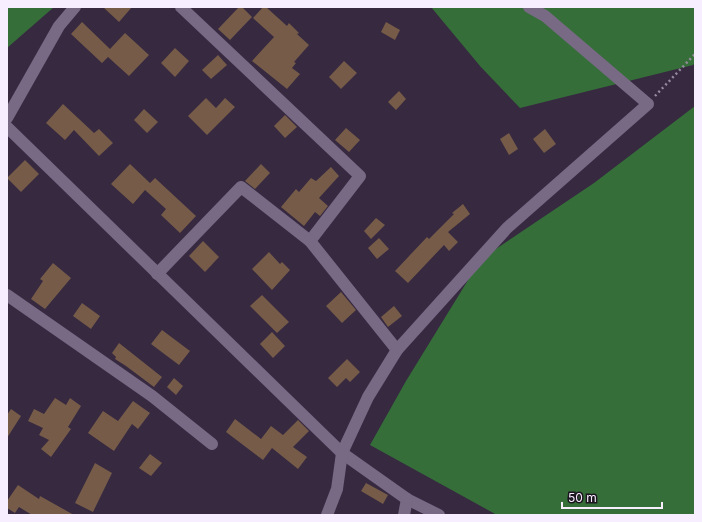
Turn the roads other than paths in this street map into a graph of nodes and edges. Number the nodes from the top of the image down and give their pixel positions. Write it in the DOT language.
graph roads {
  1 [pos="75,7"];
  2 [pos="181,7"];
  3 [pos="529,7"];
  4 [pos="7,118"];
  5 [pos="7,127"];
  6 [pos="310,241"];
  7 [pos="157,274"];
  8 [pos="7,295"];
  9 [pos="397,350"];
  10 [pos="212,444"];
  11 [pos="342,453"];
  12 [pos="407,499"];
  13 [pos="327,515"];
  14 [pos="404,515"];
  15 [pos="439,515"];
  1 -- 4 [label="street"];
  2 -- 6 [label="street"];
  3 -- 9 [label="street"];
  5 -- 7 [label="street"];
  6 -- 7 [label="street"];
  6 -- 9 [label="street"];
  7 -- 11 [label="street"];
  8 -- 10 [label="street"];
  9 -- 11 [label="street"];
  11 -- 12 [label="street"];
  11 -- 13 [label="street"];
  12 -- 14 [label="street"];
  12 -- 15 [label="street"];
}
